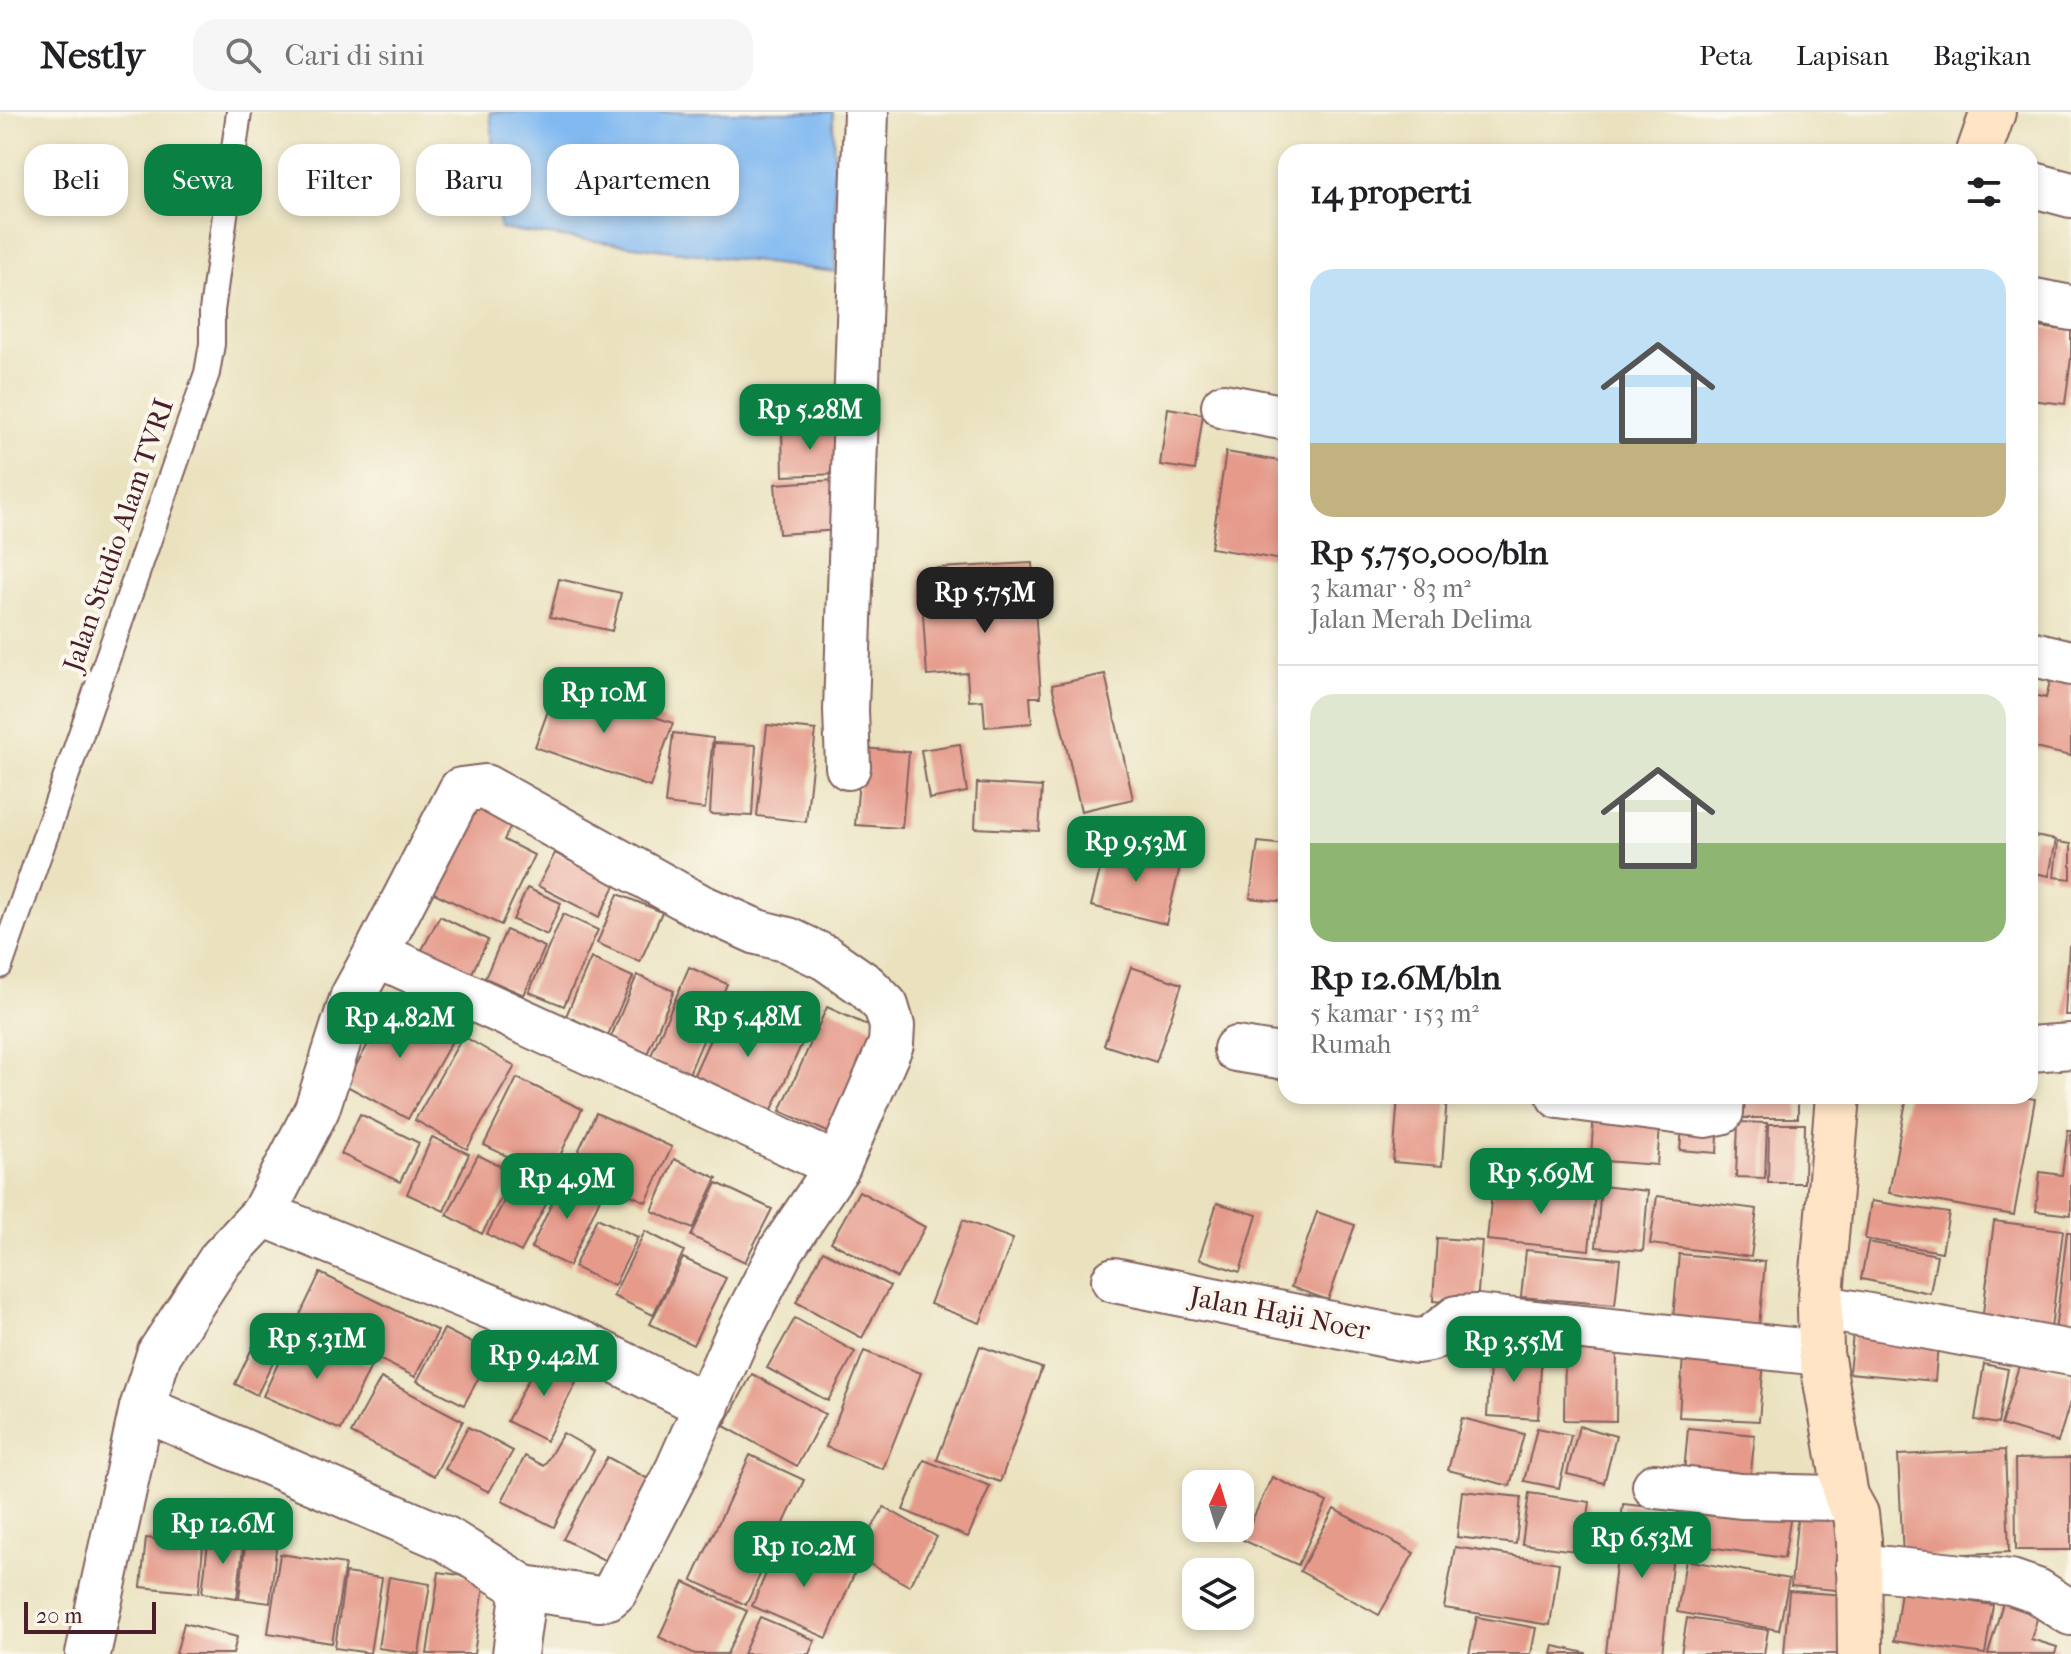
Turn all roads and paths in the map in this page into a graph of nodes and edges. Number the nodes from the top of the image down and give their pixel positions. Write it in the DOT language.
graph roads {
  1 [pos="239,112"];
  2 [pos="866,112"];
  3 [pos="1993,112"];
  4 [pos="1982,144"];
  5 [pos="2038,186"];
  6 [pos="2071,195"];
  7 [pos="2038,302"];
  8 [pos="2071,308"];
  9 [pos="1224,406"];
  10 [pos="1278,416"];
  11 [pos="2038,655"];
  12 [pos="2071,663"];
  13 [pos="848,767"];
  14 [pos="376,954"];
  15 [pos="0,966"];
  16 [pos="2071,1046"];
  17 [pos="2038,1048"];
  18 [pos="1236,1049"];
  19 [pos="1278,1056"];
  20 [pos="1621,1104"];
  21 [pos="1722,1104"];
  22 [pos="1837,1104"];
  23 [pos="838,1166"];
  24 [pos="263,1214"];
  25 [pos="1114,1280"];
  26 [pos="1820,1307"];
  27 [pos="1821,1353"];
  28 [pos="2071,1353"];
  29 [pos="707,1406"];
  30 [pos="142,1408"];
  31 [pos="1655,1486"];
  32 [pos="1846,1496"];
  33 [pos="1858,1566"];
  34 [pos="524,1588"];
  35 [pos="2071,1613"];
  36 [pos="88,1654"];
  37 [pos="515,1654"];
  38 [pos="1860,1654"];
  1 -- 15 [label="lane, Jalan Studio Alam TVRI"];
  2 -- 13 [label="street"];
  3 -- 4 [label="street"];
  5 -- 6 [label="street"];
  7 -- 8 [label="street"];
  9 -- 10 [label="street"];
  11 -- 12 [label="street"];
  14 -- 23 [label="street"];
  14 -- 23 [label="street"];
  14 -- 24 [label="street"];
  16 -- 17 [label="street"];
  18 -- 19 [label="street"];
  20 -- 21 [label="street"];
  22 -- 26 [label="street"];
  23 -- 29 [label="street"];
  24 -- 29 [label="street"];
  24 -- 30 [label="street"];
  25 -- 27 [label="street, Jalan Haji Noer"];
  26 -- 27 [label="street"];
  26 -- 28 [label="street"];
  27 -- 32 [label="street"];
  29 -- 34 [label="street"];
  30 -- 34 [label="street"];
  30 -- 36 [label="street"];
  31 -- 32 [label="street"];
  32 -- 33 [label="street"];
  33 -- 35 [label="street"];
  33 -- 38 [label="street"];
  34 -- 37 [label="street"];
}
